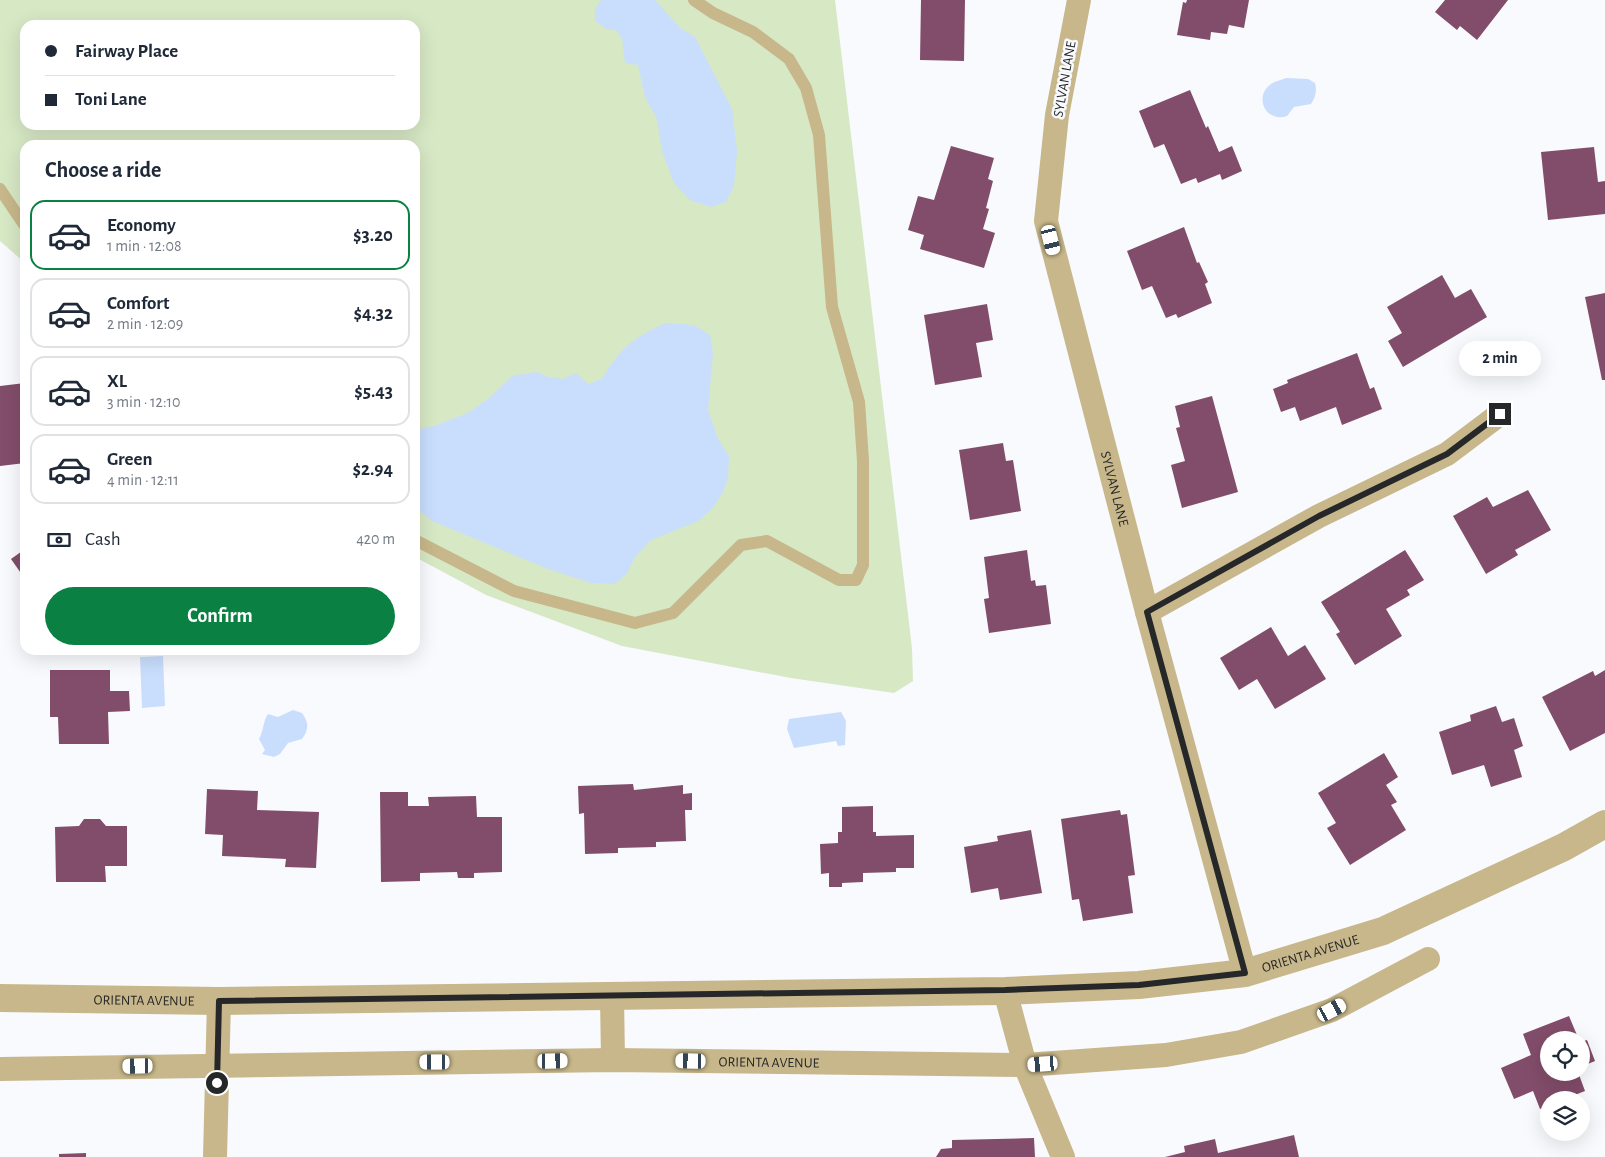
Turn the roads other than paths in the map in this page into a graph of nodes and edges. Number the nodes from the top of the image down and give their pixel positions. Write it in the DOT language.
graph roads {
  1 [pos="694,0"];
  2 [pos="1079,0"];
  3 [pos="0,189"];
  4 [pos="20,219"];
  5 [pos="1500,414"];
  6 [pos="420,543"];
  7 [pos="1147,612"];
  8 [pos="1605,824"];
  9 [pos="1428,960"];
  10 [pos="1245,973"];
  11 [pos="1005,990"];
  12 [pos="612,996"];
  13 [pos="0,998"];
  14 [pos="219,1001"];
  15 [pos="613,1060"];
  16 [pos="217,1064"];
  17 [pos="1026,1065"];
  18 [pos="0,1069"];
  19 [pos="215,1157"];
  20 [pos="1063,1157"];
  1 -- 6 [label="lane"];
  2 -- 7 [label="street, SYLVAN LANE"];
  3 -- 4 [label="lane"];
  5 -- 7 [label="street"];
  7 -- 10 [label="street, SYLVAN LANE"];
  8 -- 10 [label="street, ORIENTA AVENUE"];
  9 -- 17 [label="street, ORIENTA AVENUE"];
  10 -- 11 [label="street, ORIENTA AVENUE"];
  11 -- 12 [label="street, ORIENTA AVENUE"];
  11 -- 17 [label="street"];
  12 -- 14 [label="street, ORIENTA AVENUE"];
  12 -- 15 [label="street"];
  13 -- 14 [label="street, ORIENTA AVENUE"];
  14 -- 16 [label="street"];
  15 -- 16 [label="street, ORIENTA AVENUE"];
  15 -- 17 [label="street, ORIENTA AVENUE"];
  16 -- 18 [label="street, ORIENTA AVENUE"];
  16 -- 19 [label="street"];
  17 -- 20 [label="street"];
}
